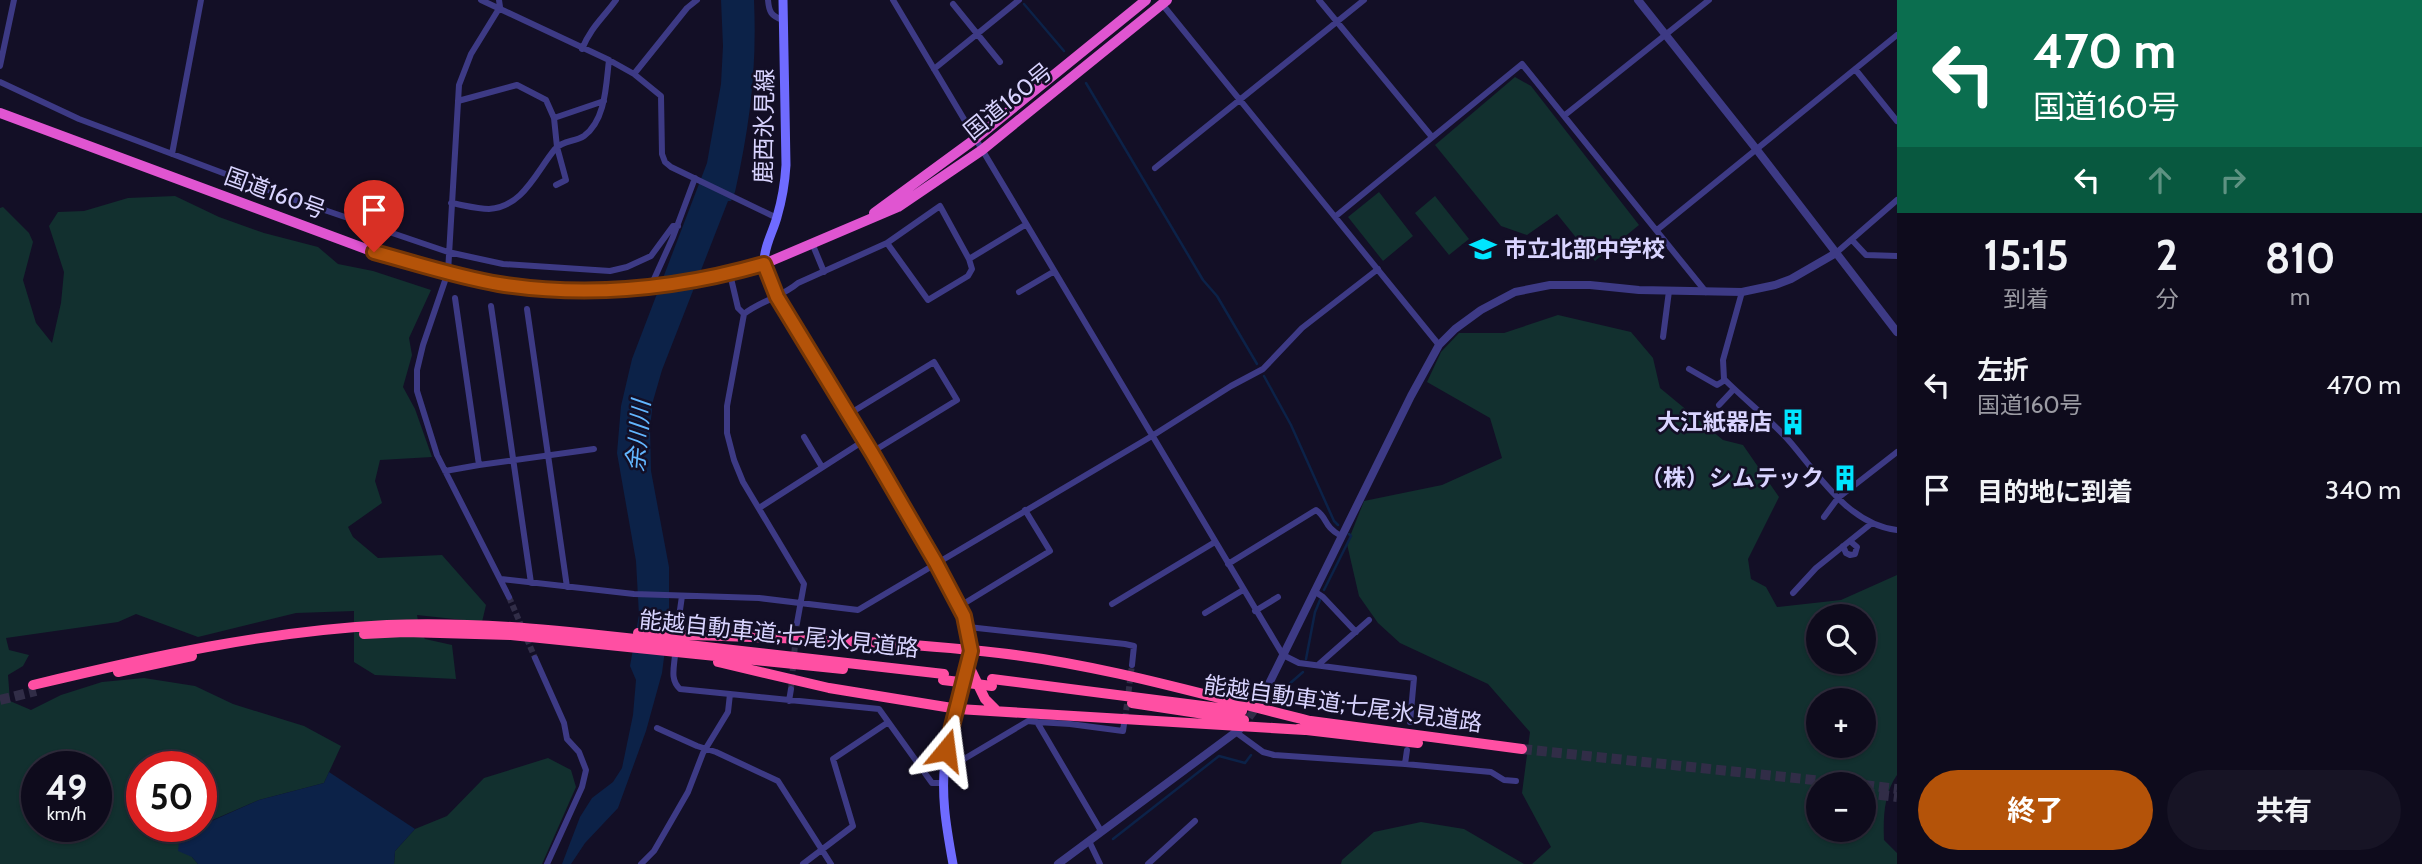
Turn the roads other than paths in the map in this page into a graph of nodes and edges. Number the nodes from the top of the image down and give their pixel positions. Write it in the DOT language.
graph roads {
  1 [pos="14,0"];
  2 [pos="201,0"];
  3 [pos="481,0"];
  4 [pos="616,0"];
  5 [pos="697,0"];
  6 [pos="768,0"];
  7 [pos="783,0"];
  8 [pos="893,0"];
  9 [pos="1019,0"];
  10 [pos="1146,0"];
  11 [pos="1319,0"];
  12 [pos="1364,0"];
  13 [pos="1638,0"];
  14 [pos="1709,0"];
  15 [pos="1165,2"];
  16 [pos="499,4"];
  17 [pos="953,4"];
  18 [pos="783,20"];
  19 [pos="1336,22"];
  20 [pos="977,34"];
  21 [pos="1666,35"];
  22 [pos="1897,35"];
  23 [pos="582,48"];
  24 [pos="609,60"];
  25 [pos="999,62"];
  26 [pos="0,66"];
  27 [pos="934,69"];
  28 [pos="1855,69"];
  29 [pos="634,74"];
  30 [pos="0,84"];
  31 [pos="1240,99"];
  32 [pos="458,101"];
  33 [pos="604,101"];
  34 [pos="0,113"];
  35 [pos="1565,115"];
  36 [pos="554,118"];
  37 [pos="1897,121"];
  38 [pos="1432,137"];
  39 [pos="975,139"];
  40 [pos="557,146"];
  41 [pos="1757,149"];
  42 [pos="982,150"];
  43 [pos="172,154"];
  44 [pos="1155,168"];
  45 [pos="575,175"];
  46 [pos="565,177"];
  47 [pos="695,178"];
  48 [pos="556,185"];
  49 [pos="1897,200"];
  50 [pos="451,203"];
  51 [pos="1336,216"];
  52 [pos="777,218"];
  53 [pos="866,219"];
  54 [pos="1025,225"];
  55 [pos="678,226"];
  56 [pos="1657,230"];
  57 [pos="1852,240"];
  58 [pos="812,243"];
  59 [pos="887,243"];
  60 [pos="448,252"];
  61 [pos="1836,253"];
  62 [pos="1897,256"];
  63 [pos="969,259"];
  64 [pos="764,264"];
  65 [pos="1378,269"];
  66 [pos="448,272"];
  67 [pos="824,272"];
  68 [pos="1054,272"];
  69 [pos="730,274"];
  70 [pos="650,288"];
  71 [pos="1669,291"];
  72 [pos="1019,292"];
  73 [pos="1706,292"];
  74 [pos="1742,292"];
  75 [pos="777,297"];
  76 [pos="454,298"];
  77 [pos="491,306"];
  78 [pos="527,309"];
  79 [pos="744,314"];
  80 [pos="1897,332"];
  81 [pos="1664,337"];
  82 [pos="1439,345"];
  83 [pos="1689,369"];
  84 [pos="1725,380"];
  85 [pos="1734,388"];
  86 [pos="1719,405"];
  87 [pos="849,414"];
  88 [pos="1152,436"];
  89 [pos="804,437"];
  90 [pos="865,440"];
  91 [pos="594,449"];
  92 [pos="1897,452"];
  93 [pos="872,453"];
  94 [pos="549,455"];
  95 [pos="513,460"];
  96 [pos="479,465"];
  97 [pos="822,467"];
  98 [pos="444,471"];
  99 [pos="1838,498"];
  100 [pos="759,508"];
  101 [pos="1025,510"];
  102 [pos="1824,516"];
  103 [pos="1872,523"];
  104 [pos="1897,530"];
  105 [pos="1341,536"];
  106 [pos="1850,541"];
  107 [pos="1215,542"];
  108 [pos="1843,546"];
  109 [pos="936,563"];
  110 [pos="1228,564"];
  111 [pos="501,579"];
  112 [pos="531,583"];
  113 [pos="567,587"];
  114 [pos="1244,590"];
  115 [pos="1314,591"];
  116 [pos="1793,593"];
  117 [pos="679,595"];
  118 [pos="509,597"];
  119 [pos="1278,597"];
  120 [pos="800,604"];
  121 [pos="1112,604"];
  122 [pos="960,606"];
  123 [pos="1255,611"];
  124 [pos="1205,613"];
  125 [pos="1369,620"];
  126 [pos="797,623"];
  127 [pos="968,627"];
  128 [pos="1356,632"];
  129 [pos="629,639"];
  130 [pos="675,642"];
  131 [pos="971,651"];
  132 [pos="1283,655"];
  133 [pos="535,658"];
  134 [pos="968,664"];
  135 [pos="1318,665"];
  136 [pos="1132,666"];
  137 [pos="791,689"];
  138 [pos="730,694"];
  139 [pos="789,701"];
  140 [pos="1259,704"];
  141 [pos="958,709"];
  142 [pos="997,711"];
  143 [pos="1037,722"];
  144 [pos="1410,722"];
  145 [pos="887,723"];
  146 [pos="1124,724"];
  147 [pos="1307,725"];
  148 [pos="657,729"];
  149 [pos="1238,731"];
  150 [pos="705,749"];
  151 [pos="1407,750"];
  152 [pos="1522,752"];
  153 [pos="945,757"];
  154 [pos="1405,764"];
  155 [pos="1516,781"];
  156 [pos="942,783"];
  157 [pos="1195,821"];
  158 [pos="1101,831"];
  159 [pos="1089,841"];
  160 [pos="822,851"];
  161 [pos="547,864"];
  162 [pos="641,864"];
  163 [pos="803,864"];
  164 [pos="831,864"];
  165 [pos="953,864"];
  166 [pos="1058,864"];
  167 [pos="1100,864"];
  168 [pos="1148,864"];
  1 -- 26 [label="street"];
  2 -- 43 [label="street"];
  3 -- 16 [label="street"];
  4 -- 23 [label="street"];
  5 -- 29 [label="street"];
  6 -- 18 [label="street"];
  7 -- 18 [label="main road, 鹿西氷見線"];
  8 -- 27 [label="street"];
  9 -- 20 [label="street"];
  10 -- 39 [label="highway, 国道160号"];
  11 -- 19 [label="street"];
  12 -- 19 [label="street"];
  13 -- 21 [label="street"];
  14 -- 21 [label="street"];
  15 -- 31 [label="street"];
  15 -- 42 [label="highway, 国道160号"];
  16 -- 23 [label="street"];
  16 -- 32 [label="street"];
  17 -- 20 [label="street"];
  18 -- 52 [label="main road, 鹿西氷見線"];
  19 -- 31 [label="street"];
  19 -- 38 [label="street"];
  20 -- 25 [label="street"];
  20 -- 27 [label="street"];
  21 -- 35 [label="street"];
  21 -- 41 [label="street"];
  22 -- 28 [label="street"];
  23 -- 24 [label="street"];
  24 -- 29 [label="street"];
  24 -- 33 [label="street"];
  27 -- 39 [label="street"];
  28 -- 37 [label="street"];
  28 -- 41 [label="street"];
  29 -- 47 [label="street"];
  30 -- 43 [label="street"];
  31 -- 44 [label="street"];
  31 -- 51 [label="street"];
  32 -- 36 [label="street"];
  32 -- 50 [label="street"];
  33 -- 36 [label="street"];
  33 -- 40 [label="street"];
  34 -- 66 [label="highway, 国道160号"];
  35 -- 38 [label="street"];
  35 -- 56 [label="street"];
  36 -- 40 [label="street"];
  38 -- 51 [label="street"];
  39 -- 42 [label="street"];
  39 -- 53 [label="highway, 国道160号"];
  40 -- 46 [label="street"];
  40 -- 50 [label="street"];
  41 -- 56 [label="street"];
  41 -- 61 [label="street"];
  42 -- 53 [label="highway, 国道160号"];
  42 -- 54 [label="street"];
  43 -- 60 [label="street"];
  45 -- 46 [label="street"];
  46 -- 48 [label="street"];
  47 -- 52 [label="street"];
  47 -- 55 [label="street"];
  49 -- 57 [label="street"];
  50 -- 60 [label="street"];
  51 -- 65 [label="street"];
  52 -- 64 [label="main road, 鹿西氷見線"];
  53 -- 58 [label="highway, 国道160号"];
  54 -- 63 [label="street"];
  54 -- 68 [label="street"];
  55 -- 60 [label="street"];
  55 -- 70 [label="street"];
  56 -- 73 [label="street"];
  57 -- 61 [label="street"];
  57 -- 62 [label="street"];
  58 -- 64 [label="highway, 国道160号"];
  58 -- 67 [label="street"];
  59 -- 63 [label="street"];
  59 -- 63 [label="street"];
  59 -- 67 [label="street"];
  60 -- 66 [label="street"];
  61 -- 74 [label="street"];
  61 -- 80 [label="street"];
  64 -- 69 [label="highway, 国道160号"];
  64 -- 75 [label="main road"];
  65 -- 82 [label="street"];
  65 -- 88 [label="street"];
  66 -- 70 [label="highway, 国道160号"];
  66 -- 98 [label="street"];
  67 -- 75 [label="street"];
  68 -- 72 [label="street"];
  68 -- 88 [label="street"];
  69 -- 70 [label="highway, 国道160号"];
  69 -- 79 [label="street"];
  71 -- 73 [label="street"];
  71 -- 81 [label="street"];
  71 -- 82 [label="street"];
  73 -- 74 [label="street"];
  74 -- 84 [label="street"];
  75 -- 79 [label="street"];
  75 -- 87 [label="main road"];
  76 -- 96 [label="street"];
  77 -- 95 [label="street"];
  78 -- 94 [label="street"];
  79 -- 100 [label="street"];
  82 -- 105 [label="street"];
  83 -- 84 [label="street"];
  84 -- 85 [label="street"];
  85 -- 86 [label="street"];
  85 -- 99 [label="street"];
  87 -- 90 [label="main road"];
  87 -- 93 [label="street"];
  88 -- 101 [label="street"];
  88 -- 107 [label="street"];
  89 -- 97 [label="street"];
  90 -- 93 [label="main road"];
  90 -- 97 [label="street"];
  91 -- 94 [label="street"];
  92 -- 99 [label="street"];
  93 -- 109 [label="main road"];
  94 -- 95 [label="street"];
  94 -- 113 [label="street"];
  95 -- 96 [label="street"];
  95 -- 112 [label="street"];
  96 -- 98 [label="street"];
  97 -- 100 [label="street"];
  98 -- 111 [label="street"];
  99 -- 102 [label="street"];
  99 -- 103 [label="street"];
  100 -- 120 [label="street"];
  101 -- 109 [label="street"];
  101 -- 122 [label="street"];
  103 -- 104 [label="street"];
  103 -- 106 [label="street"];
  105 -- 110 [label="street"];
  105 -- 115 [label="street"];
  106 -- 108 [label="street"];
  106 -- 108 [label="street"];
  107 -- 110 [label="street"];
  107 -- 121 [label="street"];
  108 -- 116 [label="street"];
  109 -- 120 [label="street"];
  109 -- 122 [label="main road"];
  110 -- 114 [label="street"];
  111 -- 112 [label="street"];
  111 -- 118 [label="street"];
  112 -- 113 [label="street"];
  113 -- 117 [label="street"];
  114 -- 123 [label="street"];
  114 -- 124 [label="street"];
  115 -- 128 [label="street"];
  115 -- 132 [label="street"];
  117 -- 120 [label="street"];
  117 -- 130 [label="street"];
  119 -- 123 [label="street"];
  120 -- 126 [label="street"];
  122 -- 127 [label="main road"];
  123 -- 132 [label="street"];
  125 -- 128 [label="street"];
  127 -- 131 [label="main road"];
  127 -- 136 [label="street"];
  128 -- 135 [label="street"];
  129 -- 129 [label="highway, 能越自動車道;七尾氷見道路"];
  129 -- 130 [label="highway, 能越自動車道;七尾氷見道路"];
  130 -- 131 [label="highway"];
  130 -- 138 [label="street"];
  130 -- 141 [label="highway"];
  130 -- 147 [label="highway, 能越自動車道;七尾氷見道路"];
  131 -- 134 [label="main road"];
  131 -- 147 [label="highway"];
  132 -- 135 [label="street"];
  132 -- 140 [label="street"];
  133 -- 161 [label="street"];
  134 -- 141 [label="main road"];
  134 -- 142 [label="highway"];
  135 -- 144 [label="street"];
  137 -- 139 [label="street"];
  138 -- 139 [label="street"];
  138 -- 150 [label="street"];
  139 -- 145 [label="street"];
  141 -- 142 [label="highway"];
  141 -- 153 [label="main road"];
  142 -- 147 [label="highway"];
  143 -- 146 [label="street"];
  143 -- 153 [label="street"];
  143 -- 158 [label="street"];
  145 -- 156 [label="street"];
  145 -- 160 [label="street"];
  147 -- 152 [label="highway, 能越自動車道;七尾氷見道路"];
  148 -- 150 [label="street"];
  149 -- 154 [label="street"];
  149 -- 158 [label="street"];
  150 -- 160 [label="street"];
  150 -- 162 [label="street"];
  151 -- 154 [label="street"];
  153 -- 156 [label="main road"];
  154 -- 155 [label="street"];
  156 -- 165 [label="main road"];
  157 -- 168 [label="street"];
  158 -- 159 [label="street"];
  159 -- 166 [label="street"];
  159 -- 167 [label="street"];
  160 -- 163 [label="street"];
  160 -- 164 [label="street"];
}
